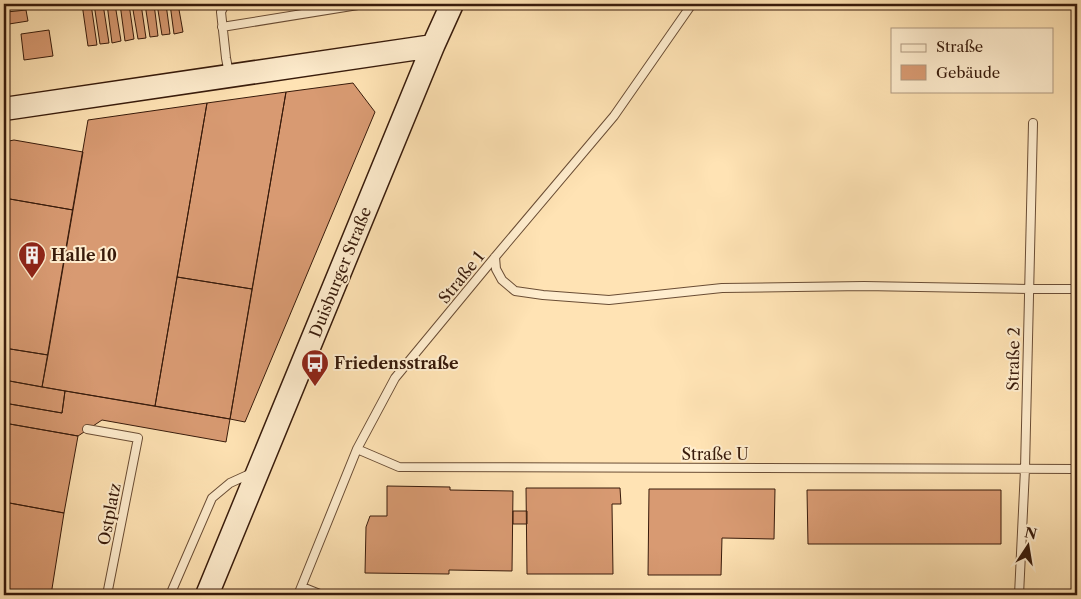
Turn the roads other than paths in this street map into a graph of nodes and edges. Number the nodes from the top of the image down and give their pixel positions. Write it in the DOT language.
graph roads {
  1 [pos="225,4"];
  2 [pos="364,4"];
  3 [pos="452,4"];
  4 [pos="692,4"];
  5 [pos="222,26"];
  6 [pos="433,46"];
  7 [pos="230,76"];
  8 [pos="4,109"];
  9 [pos="1033,123"];
  10 [pos="495,257"];
  11 [pos="1029,289"];
  12 [pos="1077,289"];
  13 [pos="87,430"];
  14 [pos="357,449"];
  15 [pos="1024,469"];
  16 [pos="1077,469"];
  17 [pos="258,471"];
  18 [pos="300,591"];
  19 [pos="107,595"];
  20 [pos="170,595"];
  21 [pos="207,595"];
  22 [pos="322,595"];
  23 [pos="1019,595"];
  1 -- 5 [label="lane"];
  2 -- 5 [label="lane"];
  3 -- 6 [label="main road, Duisburger Straße"];
  4 -- 10 [label="lane, Straße 1"];
  5 -- 7 [label="lane"];
  6 -- 7 [label="main road"];
  6 -- 17 [label="main road, Duisburger Straße"];
  7 -- 8 [label="main road"];
  9 -- 11 [label="lane, Straße 2"];
  10 -- 11 [label="lane"];
  10 -- 14 [label="lane, Straße 1"];
  11 -- 12 [label="lane"];
  11 -- 15 [label="lane, Straße 2"];
  13 -- 19 [label="lane, Ostplatz"];
  14 -- 15 [label="lane, Straße U"];
  14 -- 18 [label="lane, Straße 1"];
  15 -- 16 [label="lane, Straße U"];
  15 -- 23 [label="lane, Straße 2"];
  17 -- 20 [label="lane"];
  17 -- 21 [label="main road, Duisburger Straße"];
  18 -- 22 [label="lane"];
}
